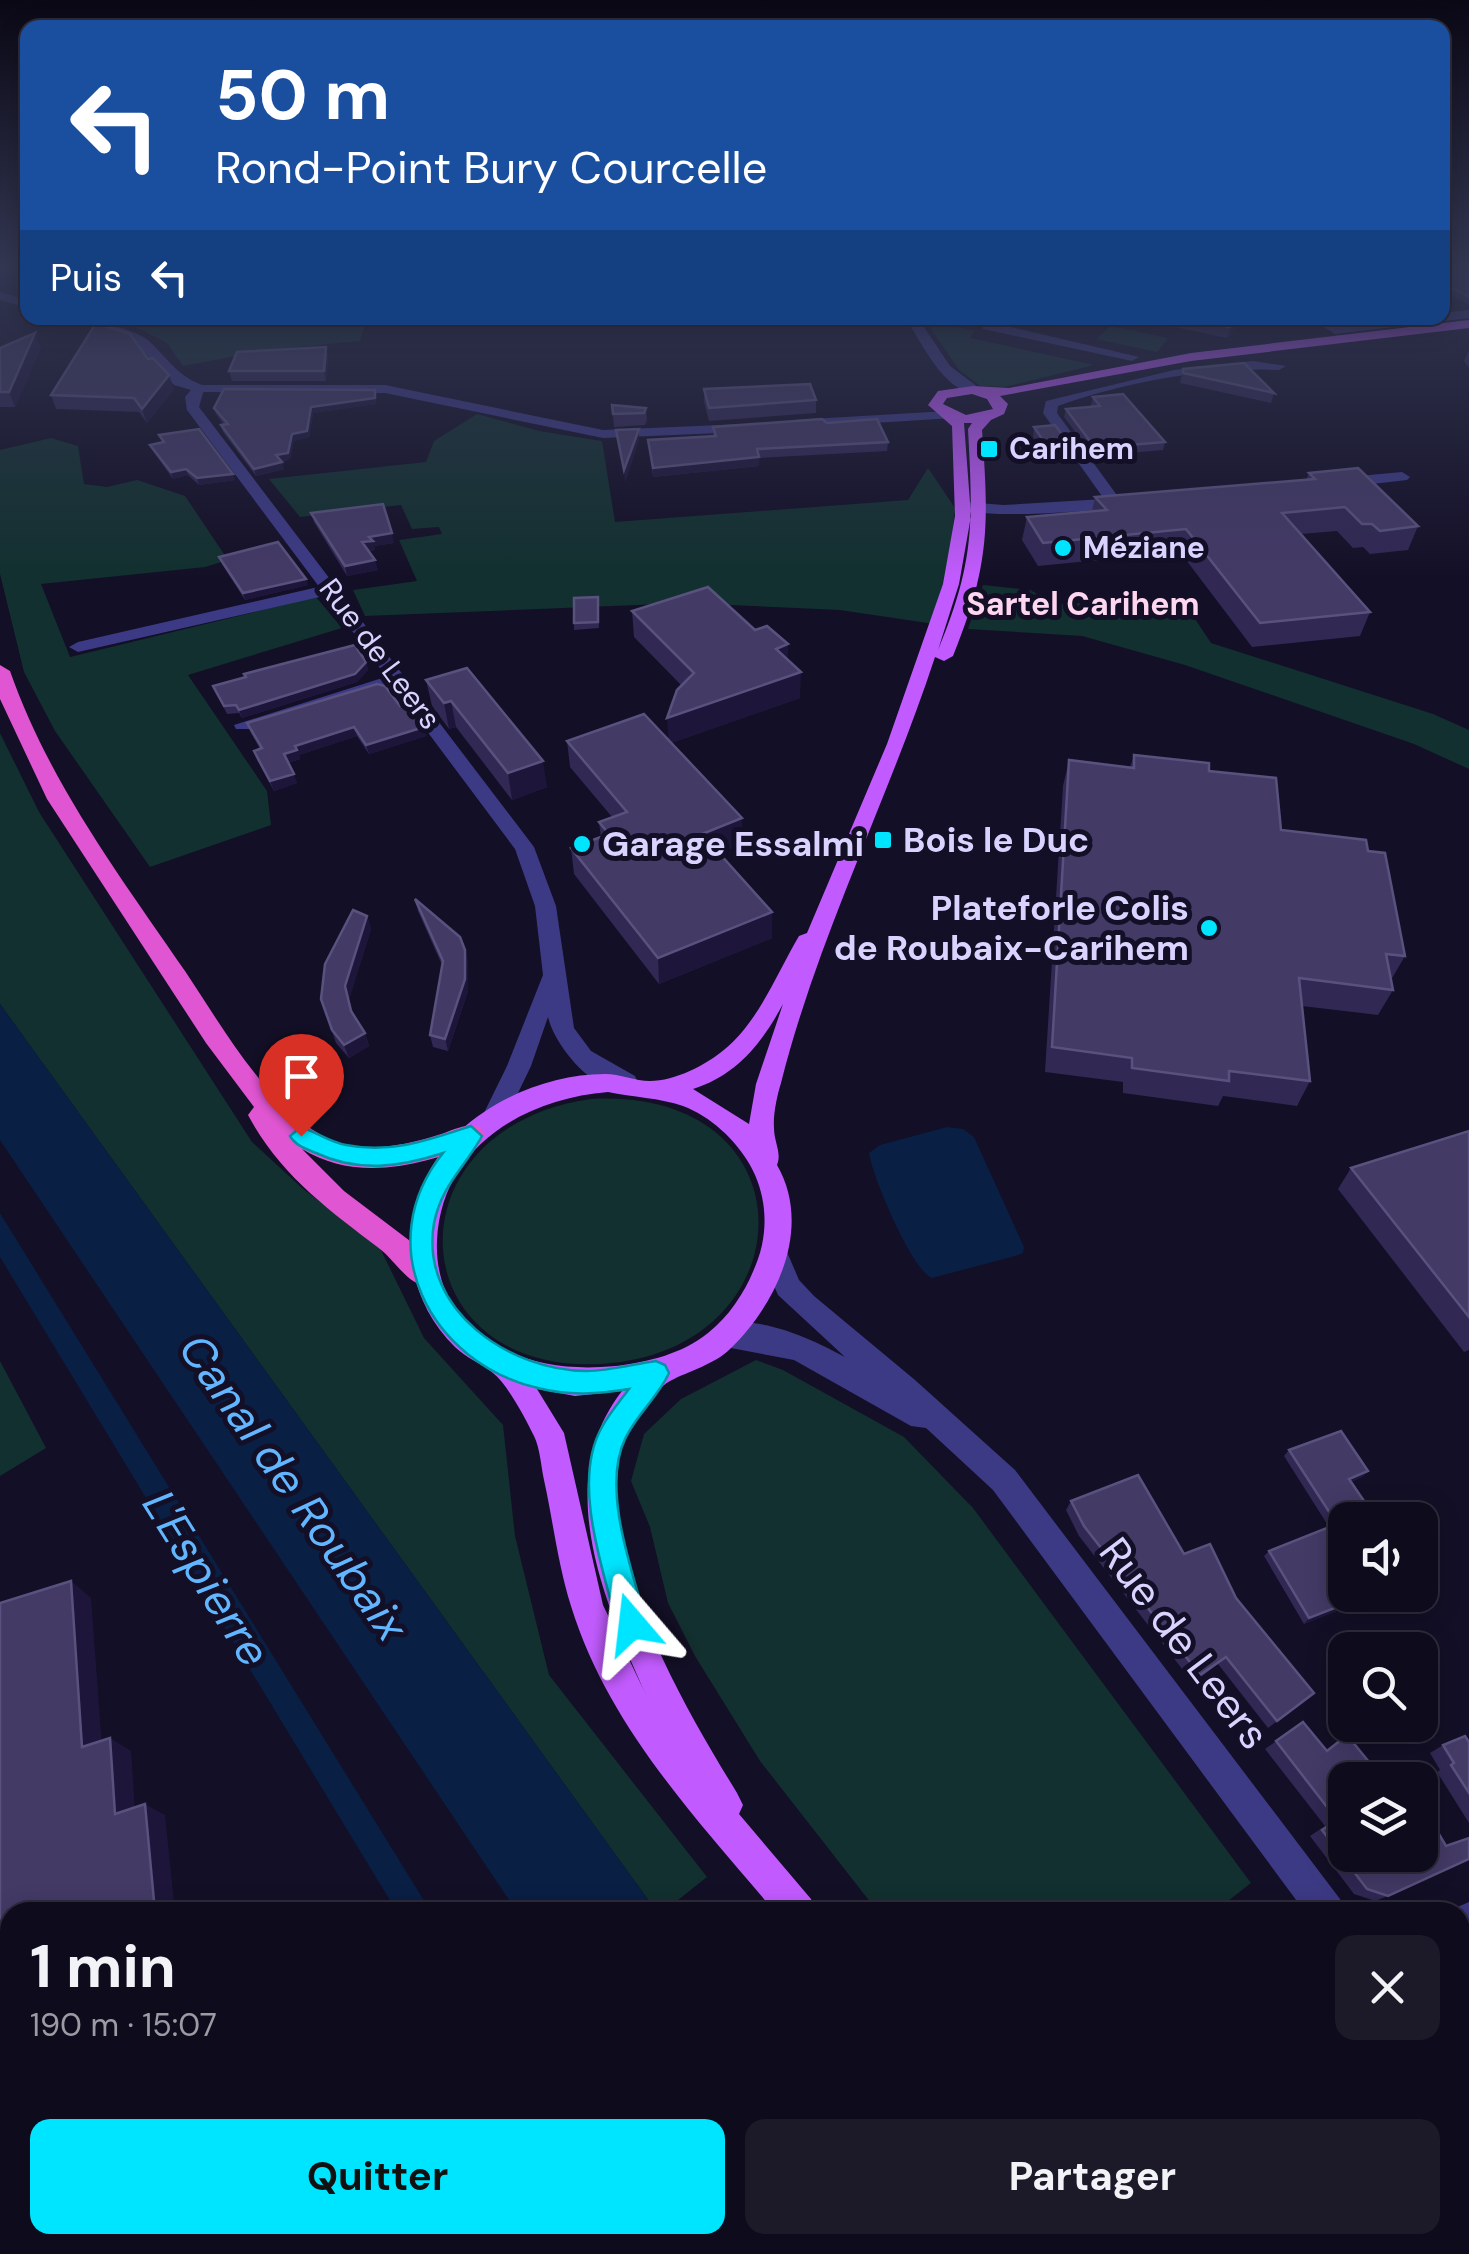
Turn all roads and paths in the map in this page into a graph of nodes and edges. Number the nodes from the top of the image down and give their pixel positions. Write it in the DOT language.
graph roads {
  1 [pos="168,369"];
  2 [pos="940,369"];
  3 [pos="947,369"];
  4 [pos="1125,369"];
  5 [pos="1165,369"];
  6 [pos="1218,369"];
  7 [pos="200,388"];
  8 [pos="978,391"];
  9 [pos="938,398"];
  10 [pos="993,413"];
  11 [pos="874,416"];
  12 [pos="950,416"];
  13 [pos="777,425"];
  14 [pos="757,427"];
  15 [pos="1402,478"];
  16 [pos="1325,484"];
  17 [pos="1153,500"];
  18 [pos="1115,503"];
  19 [pos="972,508"];
  20 [pos="331,590"];
  21 [pos="78,647"];
  22 [pos="0,671"];
  23 [pos="398,678"];
  24 [pos="243,725"];
  25 [pos="825,912"];
  26 [pos="552,972"];
  27 [pos="236,1065"];
  28 [pos="626,1083"];
  29 [pos="661,1088"];
  30 [pos="494,1118"];
  31 [pos="471,1136"];
  32 [pos="771,1174"];
  33 [pos="777,1260"];
  34 [pos="425,1275"];
  35 [pos="725,1336"];
  36 [pos="505,1365"];
  37 [pos="656,1373"];
  38 [pos="960,1438"];
  39 [pos="774,1881"];
  40 [pos="790,1902"];
  41 [pos="1319,1902"];
  1 -- 7 [label="street"];
  2 -- 9 [label="street"];
  3 -- 8 [label="street"];
  4 -- 8 [label="main road"];
  5 -- 10 [label="main road"];
  6 -- 18 [label="street"];
  7 -- 14 [label="street"];
  7 -- 20 [label="street, Rue de Leers"];
  8 -- 9 [label="main road"];
  8 -- 10 [label="main road"];
  9 -- 11 [label="street"];
  9 -- 12 [label="main road"];
  10 -- 12 [label="main road"];
  10 -- 19 [label="main road"];
  11 -- 12 [label="street"];
  11 -- 13 [label="street"];
  12 -- 19 [label="main road"];
  15 -- 16 [label="street"];
  17 -- 18 [label="street"];
  18 -- 19 [label="street"];
  19 -- 25 [label="main road"];
  20 -- 21 [label="street"];
  20 -- 23 [label="street, Rue de Leers"];
  22 -- 27 [label="highway"];
  23 -- 24 [label="street"];
  23 -- 26 [label="street, Rue de Leers"];
  25 -- 29 [label="main road"];
  25 -- 32 [label="main road"];
  26 -- 28 [label="street, Rue de Leers"];
  26 -- 30 [label="street, Rue de Leers"];
  27 -- 31 [label="highway"];
  27 -- 34 [label="highway"];
  28 -- 29 [label="main road"];
  28 -- 30 [label="main road"];
  29 -- 32 [label="main road"];
  30 -- 31 [label="main road"];
  31 -- 34 [label="main road"];
  32 -- 33 [label="main road"];
  33 -- 35 [label="main road"];
  33 -- 38 [label="street, Rue de Leers"];
  34 -- 36 [label="main road"];
  35 -- 37 [label="main road"];
  35 -- 38 [label="street, Rue de Leers"];
  36 -- 37 [label="main road"];
  36 -- 39 [label="main road"];
  37 -- 39 [label="main road"];
  38 -- 41 [label="street, Rue de Leers"];
  39 -- 40 [label="main road"];
}
